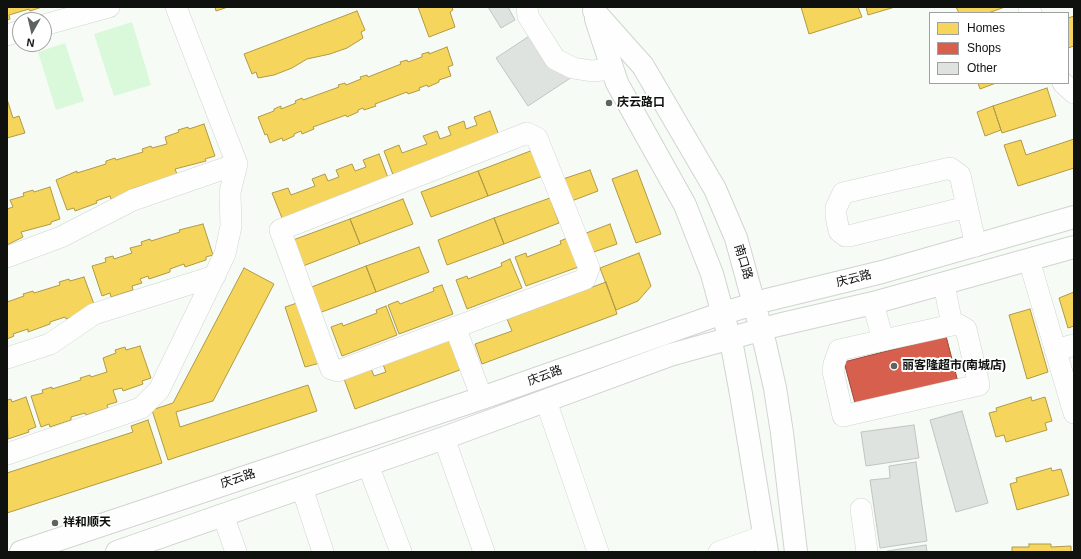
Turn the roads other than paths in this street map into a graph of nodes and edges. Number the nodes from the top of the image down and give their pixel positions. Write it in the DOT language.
graph roads {
  1 [pos="109,7"];
  2 [pos="176,7"];
  3 [pos="527,7"];
  4 [pos="592,9"];
  5 [pos="52,23"];
  6 [pos="613,69"];
  7 [pos="1064,84"];
  8 [pos="1074,93"];
  9 [pos="237,164"];
  10 [pos="967,207"];
  11 [pos="1074,217"];
  12 [pos="976,246"];
  13 [pos="1074,246"];
  14 [pos="7,257"];
  15 [pos="1029,260"];
  16 [pos="215,276"];
  17 [pos="944,284"];
  18 [pos="873,303"];
  19 [pos="755,304"];
  20 [pos="723,314"];
  21 [pos="952,325"];
  22 [pos="455,327"];
  23 [pos="762,330"];
  24 [pos="729,338"];
  25 [pos="883,340"];
  26 [pos="1065,347"];
  27 [pos="7,358"];
  28 [pos="482,398"];
  29 [pos="546,401"];
  30 [pos="1074,413"];
  31 [pos="444,438"];
  32 [pos="7,454"];
  33 [pos="368,464"];
  34 [pos="302,488"];
  35 [pos="861,509"];
  36 [pos="223,515"];
  37 [pos="765,544"];
  38 [pos="21,552"];
  39 [pos="117,552"];
  40 [pos="236,552"];
  41 [pos="323,552"];
  42 [pos="401,552"];
  43 [pos="484,552"];
  44 [pos="598,552"];
  45 [pos="719,552"];
  46 [pos="796,552"];
  47 [pos="867,552"];
  1 -- 5 [label="street"];
  2 -- 9 [label="street"];
  3 -- 6 [label="street"];
  4 -- 6 [label="main road, 南口路"];
  4 -- 19 [label="main road, 南口路"];
  6 -- 20 [label="main road, 南口路"];
  7 -- 8 [label="street"];
  9 -- 14 [label="street"];
  9 -- 16 [label="street"];
  10 -- 10 [label="street"];
  10 -- 12 [label="street"];
  11 -- 12 [label="main road, 庆云路"];
  12 -- 19 [label="main road, 庆云路"];
  13 -- 15 [label="main road, 庆云路"];
  15 -- 17 [label="main road, 庆云路"];
  15 -- 26 [label="street"];
  16 -- 27 [label="street"];
  16 -- 32 [label="street"];
  17 -- 18 [label="main road, 庆云路"];
  17 -- 21 [label="street"];
  18 -- 23 [label="main road, 庆云路"];
  18 -- 25 [label="street"];
  19 -- 20 [label="main road, 庆云路"];
  19 -- 23 [label="main road, 南口路"];
  20 -- 24 [label="main road, 南口路"];
  20 -- 28 [label="main road, 庆云路"];
  21 -- 25 [label="street"];
  21 -- 25 [label="street"];
  22 -- 22 [label="street"];
  22 -- 28 [label="street"];
  23 -- 24 [label="main road, 庆云路"];
  23 -- 46 [label="main road, 南口路"];
  24 -- 29 [label="main road, 庆云路"];
  24 -- 37 [label="main road, 南口路"];
  26 -- 30 [label="street"];
  28 -- 38 [label="main road, 庆云路"];
  29 -- 31 [label="main road, 庆云路"];
  29 -- 44 [label="street"];
  31 -- 33 [label="main road, 庆云路"];
  31 -- 43 [label="street"];
  33 -- 34 [label="main road, 庆云路"];
  33 -- 42 [label="street"];
  34 -- 36 [label="main road, 庆云路"];
  34 -- 41 [label="street"];
  35 -- 47 [label="street"];
  36 -- 39 [label="main road, 庆云路"];
  36 -- 40 [label="street"];
  37 -- 45 [label="street"];
}
